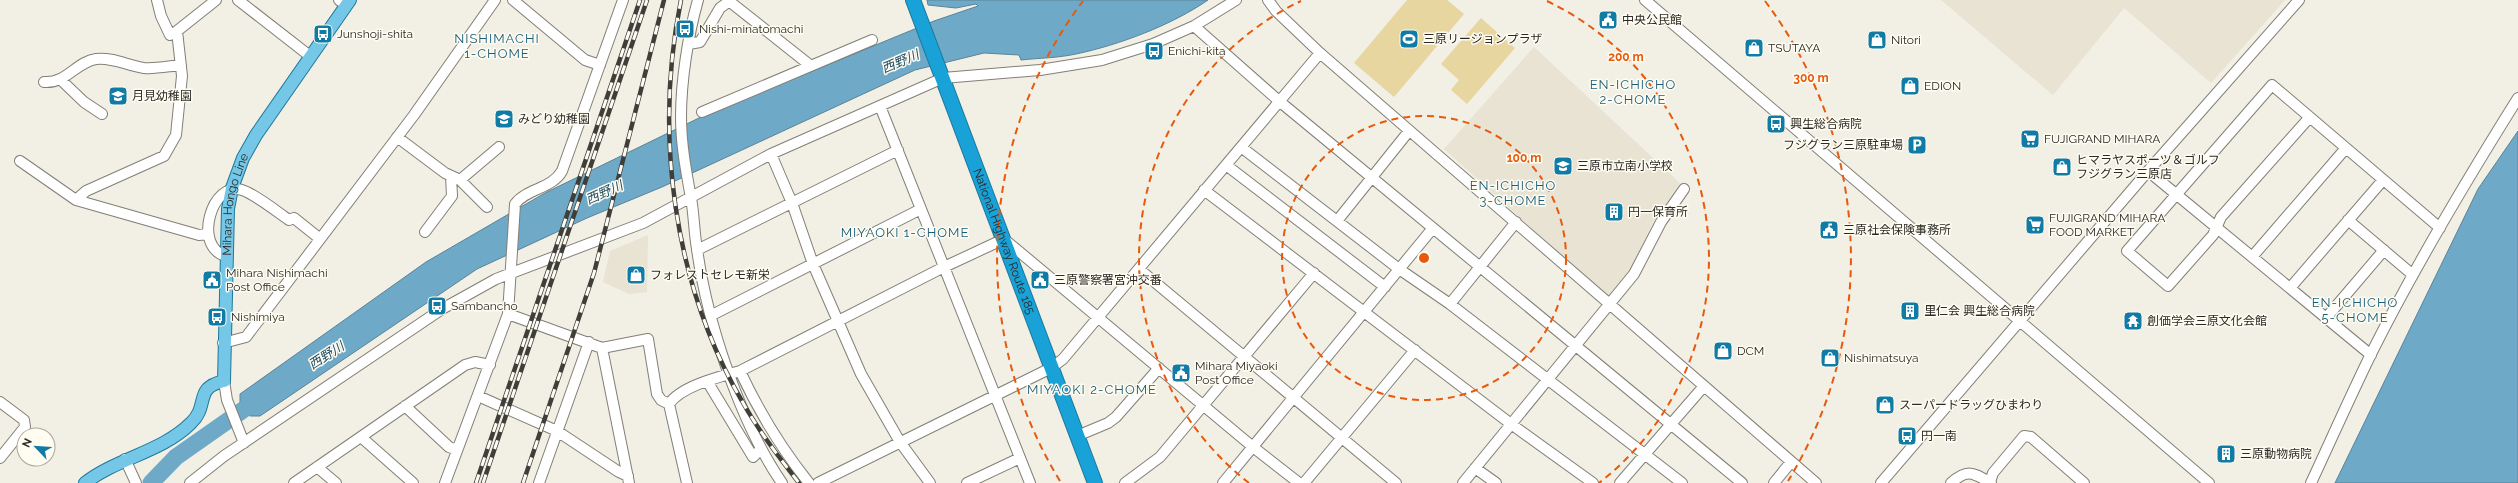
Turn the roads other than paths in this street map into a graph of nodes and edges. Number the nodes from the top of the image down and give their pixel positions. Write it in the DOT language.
graph roads {
  1 [pos="157,0"];
  2 [pos="216,0"];
  3 [pos="238,0"];
  4 [pos="495,0"];
  5 [pos="513,0"];
  6 [pos="623,0"];
  7 [pos="698,0"];
  8 [pos="913,0"];
  9 [pos="1236,0"];
  10 [pos="1268,0"];
  11 [pos="1645,0"];
  12 [pos="2299,0"];
  13 [pos="730,1"];
  14 [pos="345,2"];
  15 [pos="1194,26"];
  16 [pos="177,31"];
  17 [pos="872,40"];
  18 [pos="689,44"];
  19 [pos="1320,53"];
  20 [pos="311,55"];
  21 [pos="181,65"];
  22 [pos="600,65"];
  23 [pos="811,66"];
  24 [pos="940,72"];
  25 [pos="61,80"];
  26 [pos="44,82"];
  27 [pos="2518,98"];
  28 [pos="1279,102"];
  29 [pos="880,106"];
  30 [pos="702,112"];
  31 [pos="102,114"];
  32 [pos="2309,118"];
  33 [pos="1409,131"];
  34 [pos="397,138"];
  35 [pos="1241,146"];
  36 [pos="499,147"];
  37 [pos="2346,148"];
  38 [pos="898,150"];
  39 [pos="771,154"];
  40 [pos="20,161"];
  41 [pos="1226,165"];
  42 [pos="2148,170"];
  43 [pos="1372,177"];
  44 [pos="456,178"];
  45 [pos="2383,180"];
  46 [pos="232,188"];
  47 [pos="1204,190"];
  48 [pos="1684,190"];
  49 [pos="2176,193"];
  50 [pos="691,198"];
  51 [pos="76,200"];
  52 [pos="792,203"];
  53 [pos="487,207"];
  54 [pos="921,209"];
  55 [pos="2348,220"];
  56 [pos="1336,221"];
  57 [pos="1516,222"];
  58 [pos="1433,228"];
  59 [pos="2217,228"];
  60 [pos="2440,228"];
  61 [pos="425,232"];
  62 [pos="207,234"];
  63 [pos="319,238"];
  64 [pos="1004,239"];
  65 [pos="697,250"];
  66 [pos="2384,250"];
  67 [pos="226,256"];
  68 [pos="2252,257"];
  69 [pos="812,264"];
  70 [pos="1480,266"];
  71 [pos="944,267"];
  72 [pos="1139,269"];
  73 [pos="1399,269"];
  74 [pos="1314,273"];
  75 [pos="510,274"];
  76 [pos="2413,275"];
  77 [pos="1385,287"];
  78 [pos="2290,288"];
  79 [pos="1450,304"];
  80 [pos="1610,304"];
  81 [pos="1364,312"];
  82 [pos="508,314"];
  83 [pos="712,315"];
  84 [pos="1099,317"];
  85 [pos="2326,318"];
  86 [pos="837,322"];
  87 [pos="2019,322"];
  88 [pos="589,342"];
  89 [pos="223,343"];
  90 [pos="1576,345"];
  91 [pos="602,348"];
  92 [pos="1415,350"];
  93 [pos="2371,355"];
  94 [pos="1244,356"];
  95 [pos="490,365"];
  96 [pos="1051,368"];
  97 [pos="1159,368"];
  98 [pos="735,372"];
  99 [pos="1547,380"];
  100 [pos="224,381"];
  101 [pos="707,381"];
  102 [pos="1704,386"];
  103 [pos="995,394"];
  104 [pos="478,396"];
  105 [pos="1294,398"];
  106 [pos="0,402"];
  107 [pos="668,404"];
  108 [pos="1204,405"];
  109 [pos="405,406"];
  110 [pos="1511,424"];
  111 [pos="1671,424"];
  112 [pos="557,431"];
  113 [pos="1077,436"];
  114 [pos="361,437"];
  115 [pos="1341,438"];
  116 [pos="244,443"];
  117 [pos="900,443"];
  118 [pos="1253,447"];
  119 [pos="761,449"];
  120 [pos="457,450"];
  121 [pos="1644,454"];
  122 [pos="0,458"];
  123 [pos="1020,458"];
  124 [pos="124,459"];
  125 [pos="1791,462"];
  126 [pos="317,467"];
  127 [pos="1475,468"];
  128 [pos="628,479"];
  129 [pos="542,481"];
  130 [pos="1991,482"];
  131 [pos="85,483"];
  132 [pos="136,483"];
  133 [pos="190,483"];
  134 [pos="294,483"];
  135 [pos="336,483"];
  136 [pos="413,483"];
  137 [pos="445,483"];
  138 [pos="686,483"];
  139 [pos="782,483"];
  140 [pos="809,483"];
  141 [pos="818,483"];
  142 [pos="930,483"];
  143 [pos="967,483"];
  144 [pos="1030,483"];
  145 [pos="1095,483"];
  146 [pos="1125,483"];
  147 [pos="1223,483"];
  148 [pos="1300,483"];
  149 [pos="1304,483"];
  150 [pos="1396,483"];
  151 [pos="1463,483"];
  152 [pos="1496,483"];
  153 [pos="1593,483"];
  154 [pos="1620,483"];
  155 [pos="1682,483"];
  156 [pos="1742,483"];
  157 [pos="1774,483"];
  158 [pos="1816,483"];
  159 [pos="1881,483"];
  160 [pos="1951,483"];
  161 [pos="2084,483"];
  162 [pos="2209,483"];
  163 [pos="2311,483"];
  1 -- 16 [label="street"];
  2 -- 16 [label="street"];
  3 -- 20 [label="street"];
  4 -- 34 [label="street"];
  5 -- 22 [label="street"];
  6 -- 22 [label="street"];
  7 -- 18 [label="street"];
  8 -- 24 [label="highway, National Highway Route 185"];
  9 -- 15 [label="street"];
  10 -- 19 [label="street"];
  11 -- 87 [label="street"];
  12 -- 42 [label="street"];
  13 -- 18 [label="street"];
  13 -- 23 [label="street"];
  14 -- 20 [label="main road, Mihara Hongo Line"];
  15 -- 24 [label="street"];
  15 -- 28 [label="street"];
  16 -- 21 [label="street"];
  17 -- 23 [label="street"];
  18 -- 50 [label="street"];
  19 -- 28 [label="street"];
  19 -- 33 [label="street"];
  20 -- 46 [label="main road, Mihara Hongo Line"];
  21 -- 25 [label="street"];
  21 -- 51 [label="street"];
  22 -- 75 [label="street"];
  23 -- 30 [label="street"];
  24 -- 29 [label="street"];
  24 -- 64 [label="highway, National Highway Route 185"];
  25 -- 26 [label="street"];
  25 -- 31 [label="street"];
  27 -- 60 [label="street"];
  28 -- 35 [label="street"];
  28 -- 43 [label="street"];
  29 -- 38 [label="street"];
  29 -- 39 [label="street"];
  32 -- 37 [label="street"];
  32 -- 49 [label="street"];
  32 -- 59 [label="street"];
  33 -- 43 [label="street"];
  33 -- 57 [label="street"];
  34 -- 44 [label="street"];
  34 -- 63 [label="street"];
  35 -- 41 [label="street"];
  35 -- 56 [label="street"];
  36 -- 44 [label="street"];
  37 -- 45 [label="street"];
  37 -- 68 [label="street"];
  38 -- 52 [label="street"];
  38 -- 54 [label="street"];
  39 -- 50 [label="street"];
  39 -- 52 [label="street"];
  40 -- 51 [label="street"];
  41 -- 47 [label="street"];
  41 -- 77 [label="street"];
  42 -- 49 [label="street"];
  42 -- 87 [label="street"];
  43 -- 56 [label="street"];
  43 -- 58 [label="street"];
  44 -- 53 [label="street"];
  44 -- 61 [label="street"];
  45 -- 55 [label="street"];
  45 -- 60 [label="street"];
  46 -- 62 [label="street"];
  46 -- 63 [label="street"];
  46 -- 67 [label="main road, Mihara Hongo Line"];
  47 -- 72 [label="street"];
  47 -- 74 [label="street"];
  48 -- 80 [label="street"];
  49 -- 59 [label="street"];
  49 -- 59 [label="street"];
  50 -- 65 [label="street"];
  50 -- 75 [label="street"];
  51 -- 62 [label="street"];
  52 -- 65 [label="street"];
  52 -- 69 [label="street"];
  54 -- 69 [label="street"];
  54 -- 71 [label="street"];
  55 -- 66 [label="street"];
  55 -- 78 [label="street"];
  56 -- 73 [label="street"];
  57 -- 70 [label="street"];
  57 -- 80 [label="street"];
  58 -- 70 [label="street"];
  58 -- 73 [label="street"];
  59 -- 68 [label="street"];
  60 -- 76 [label="street"];
  62 -- 67 [label="street"];
  63 -- 89 [label="street"];
  64 -- 71 [label="street"];
  64 -- 84 [label="street"];
  64 -- 96 [label="highway, National Highway Route 185"];
  65 -- 83 [label="street"];
  66 -- 76 [label="street"];
  66 -- 85 [label="street"];
  67 -- 89 [label="main road, Mihara Hongo Line"];
  68 -- 78 [label="street"];
  69 -- 83 [label="street"];
  69 -- 86 [label="street"];
  70 -- 79 [label="street"];
  70 -- 90 [label="street"];
  71 -- 86 [label="street"];
  71 -- 103 [label="street"];
  72 -- 84 [label="street"];
  72 -- 94 [label="street"];
  73 -- 77 [label="street"];
  73 -- 79 [label="street"];
  74 -- 81 [label="street"];
  74 -- 94 [label="street"];
  75 -- 82 [label="street"];
  75 -- 116 [label="street"];
  76 -- 93 [label="street"];
  77 -- 81 [label="street"];
  78 -- 85 [label="street"];
  79 -- 99 [label="street"];
  80 -- 90 [label="street"];
  80 -- 102 [label="street"];
  81 -- 92 [label="street"];
  81 -- 105 [label="street"];
  82 -- 88 [label="street"];
  82 -- 95 [label="street"];
  83 -- 98 [label="street"];
  84 -- 96 [label="street"];
  84 -- 97 [label="street"];
  85 -- 93 [label="street"];
  86 -- 98 [label="street"];
  86 -- 117 [label="street"];
  87 -- 159 [label="street"];
  87 -- 162 [label="street"];
  88 -- 91 [label="street"];
  88 -- 112 [label="street"];
  89 -- 100 [label="main road, Mihara Hongo Line"];
  90 -- 99 [label="street"];
  90 -- 111 [label="street"];
  91 -- 107 [label="street"];
  91 -- 128 [label="street"];
  92 -- 110 [label="street"];
  92 -- 115 [label="street"];
  93 -- 163 [label="street"];
  94 -- 105 [label="street"];
  94 -- 108 [label="street"];
  95 -- 104 [label="street"];
  95 -- 109 [label="street"];
  96 -- 103 [label="street"];
  96 -- 113 [label="highway, National Highway Route 185"];
  97 -- 108 [label="street"];
  97 -- 113 [label="street"];
  98 -- 101 [label="street"];
  98 -- 119 [label="street"];
  98 -- 140 [label="street"];
  99 -- 110 [label="street"];
  99 -- 121 [label="street"];
  100 -- 116 [label="street"];
  100 -- 124 [label="main road"];
  101 -- 107 [label="street"];
  101 -- 119 [label="street"];
  102 -- 111 [label="street"];
  102 -- 125 [label="street"];
  103 -- 117 [label="street"];
  103 -- 123 [label="street"];
  104 -- 112 [label="street"];
  104 -- 120 [label="street"];
  105 -- 115 [label="street"];
  105 -- 118 [label="street"];
  106 -- 122 [label="street"];
  107 -- 138 [label="street"];
  108 -- 118 [label="street"];
  108 -- 146 [label="street"];
  109 -- 114 [label="street"];
  109 -- 120 [label="street"];
  110 -- 127 [label="street"];
  110 -- 153 [label="street"];
  111 -- 121 [label="street"];
  111 -- 156 [label="street"];
  112 -- 128 [label="street"];
  112 -- 129 [label="street"];
  113 -- 145 [label="highway, National Highway Route 185"];
  114 -- 126 [label="street"];
  114 -- 136 [label="street"];
  115 -- 149 [label="street"];
  115 -- 150 [label="street"];
  116 -- 133 [label="street"];
  117 -- 141 [label="street"];
  117 -- 142 [label="street"];
  118 -- 147 [label="street"];
  118 -- 148 [label="street"];
  119 -- 139 [label="street"];
  120 -- 137 [label="street"];
  121 -- 154 [label="street"];
  121 -- 155 [label="street"];
  123 -- 143 [label="street"];
  123 -- 144 [label="street"];
  124 -- 131 [label="main road"];
  124 -- 132 [label="street"];
  125 -- 157 [label="street"];
  125 -- 158 [label="street"];
  126 -- 134 [label="street"];
  126 -- 135 [label="street"];
  127 -- 151 [label="street"];
  127 -- 152 [label="street"];
  130 -- 160 [label="street"];
  130 -- 161 [label="street"];
}
